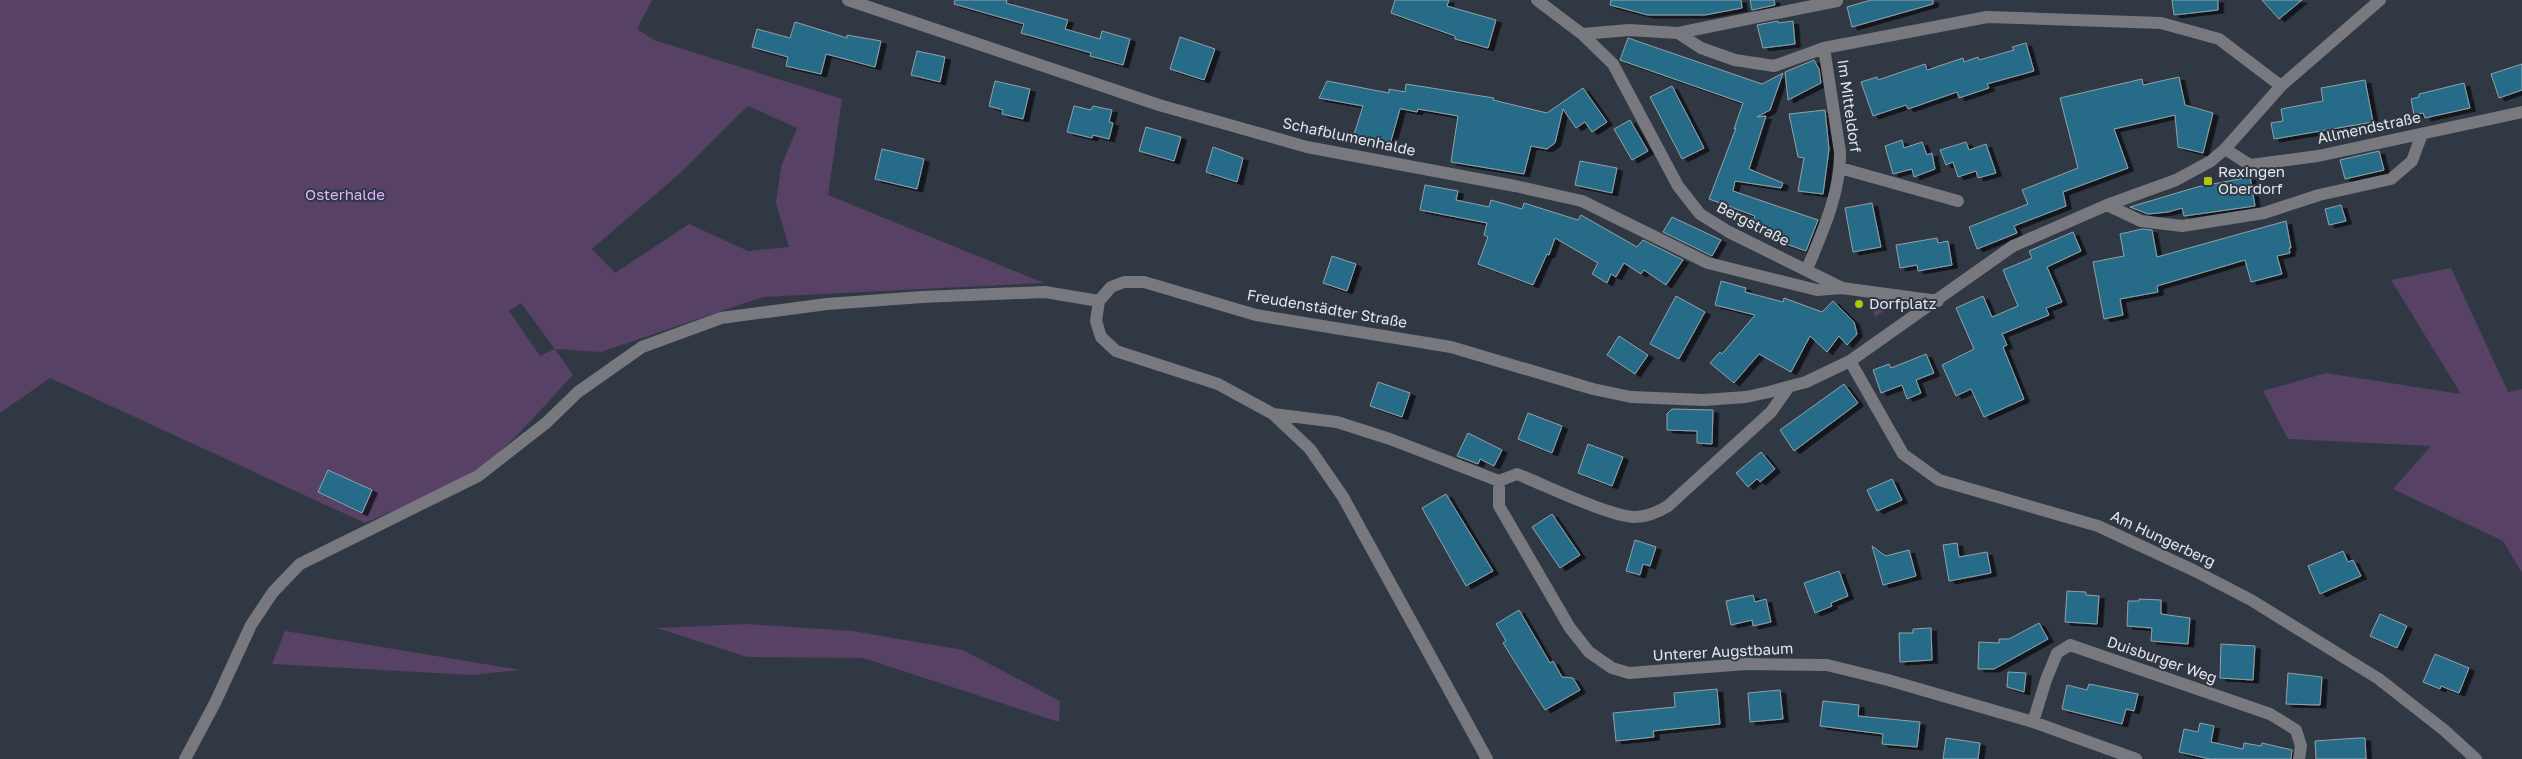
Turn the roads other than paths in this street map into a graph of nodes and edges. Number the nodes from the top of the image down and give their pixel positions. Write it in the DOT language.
graph roads {
  1 [pos="848,0"];
  2 [pos="1537,0"];
  3 [pos="2380,0"];
  4 [pos="1837,1"];
  5 [pos="1678,33"];
  6 [pos="1582,34"];
  7 [pos="1824,48"];
  8 [pos="2281,86"];
  9 [pos="2522,112"];
  10 [pos="2422,134"];
  11 [pos="2225,149"];
  12 [pos="1840,168"];
  13 [pos="1958,200"];
  14 [pos="2107,204"];
  15 [pos="1807,269"];
  16 [pos="1842,288"];
  17 [pos="1099,301"];
  18 [pos="1938,301"];
  19 [pos="1850,361"];
  20 [pos="1788,388"];
  21 [pos="1273,414"];
  22 [pos="1499,482"];
  23 [pos="2033,722"];
  24 [pos="185,759"];
  25 [pos="1487,759"];
  26 [pos="2136,759"];
  27 [pos="2299,759"];
  28 [pos="2476,759"];
  1 -- 16 [label="street, Schafblumenhalde"];
  2 -- 6 [label="street, Bergstraße"];
  3 -- 8 [label="street, Freudenstädter Straße"];
  4 -- 5 [label="street, Im Mitteldorf"];
  5 -- 6 [label="street, Im Mitteldorf"];
  5 -- 7 [label="street, Im Mitteldorf"];
  6 -- 15 [label="street, Bergstraße"];
  7 -- 8 [label="street, Im Mitteldorf"];
  7 -- 12 [label="street, Im Mitteldorf"];
  8 -- 11 [label="street, Freudenstädter Straße"];
  9 -- 10 [label="street, Allmendstraße"];
  10 -- 11 [label="street, Allmendstraße"];
  10 -- 14 [label="street"];
  11 -- 14 [label="street, Freudenstädter Straße"];
  12 -- 13 [label="street, Im Mitteldorf"];
  12 -- 15 [label="street, Im Mitteldorf"];
  14 -- 18 [label="street, Freudenstädter Straße"];
  15 -- 16 [label="street, Bergstraße"];
  16 -- 18 [label="street, Bergstraße"];
  17 -- 20 [label="street, Freudenstädter Straße"];
  17 -- 21 [label="street"];
  17 -- 24 [label="street"];
  18 -- 19 [label="street, Freudenstädter Straße"];
  19 -- 20 [label="street, Freudenstädter Straße"];
  19 -- 28 [label="street, Am Hungerberg"];
  20 -- 22 [label="street"];
  21 -- 22 [label="street"];
  21 -- 25 [label="street"];
  22 -- 23 [label="street, Unterer Augstbaum"];
  23 -- 26 [label="street, Unterer Augstbaum"];
  23 -- 27 [label="street, Duisburger Weg"];
}
